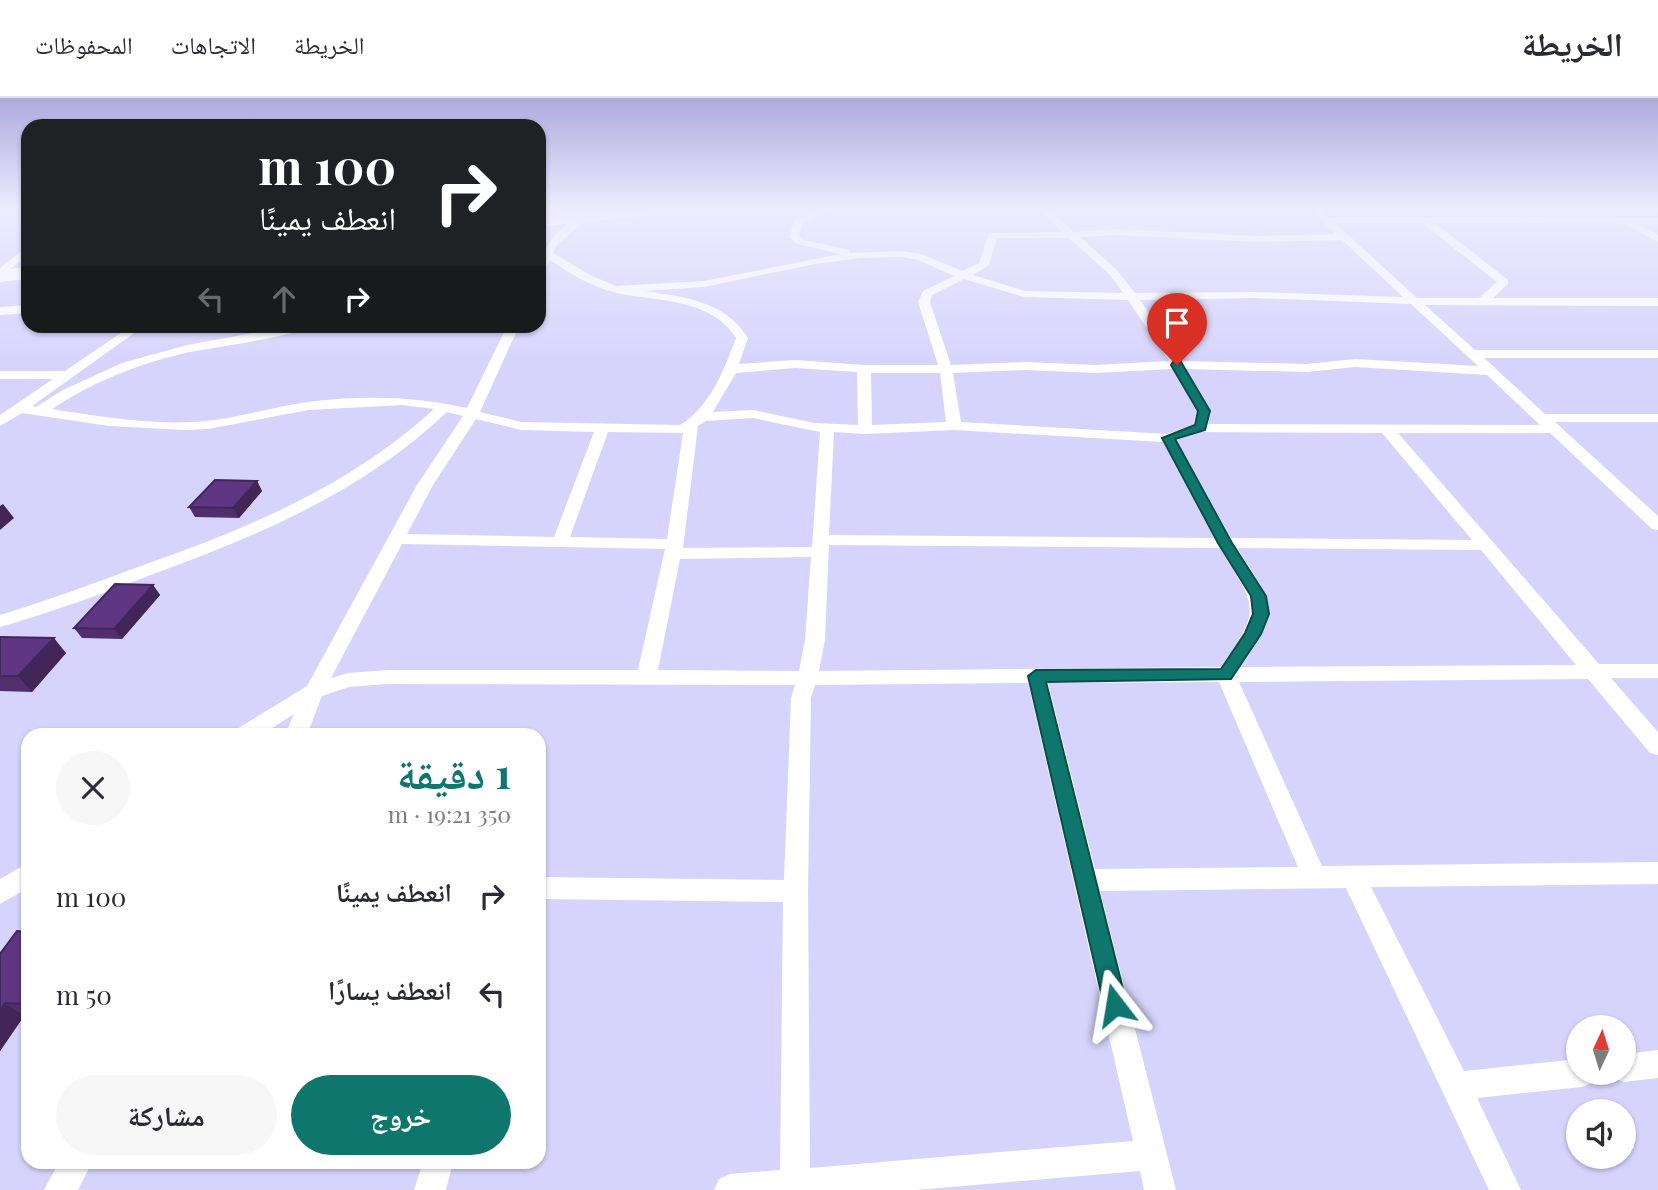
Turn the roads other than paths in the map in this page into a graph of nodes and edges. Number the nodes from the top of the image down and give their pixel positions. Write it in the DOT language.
graph roads {
  1 [pos="15,261"];
  2 [pos="563,261"];
  3 [pos="818,261"];
  4 [pos="928,261"];
  5 [pos="985,261"];
  6 [pos="1100,261"];
  7 [pos="1369,261"];
  8 [pos="1477,261"];
  9 [pos="21,274"];
  10 [pos="0,275"];
  11 [pos="965,276"];
  12 [pos="616,289"];
  13 [pos="1130,296"];
  14 [pos="1412,301"];
  15 [pos="1482,301"];
  16 [pos="1658,302"];
  17 [pos="21,310"];
  18 [pos="0,312"];
  19 [pos="128,333"];
  20 [pos="276,333"];
  21 [pos="510,333"];
  22 [pos="1469,354"];
  23 [pos="1658,354"];
  24 [pos="1177,365"];
  25 [pos="732,369"];
  26 [pos="864,369"];
  27 [pos="946,369"];
  28 [pos="1487,371"];
  29 [pos="0,375"];
  30 [pos="65,375"];
  31 [pos="444,407"];
  32 [pos="17,408"];
  33 [pos="38,412"];
  34 [pos="471,415"];
  35 [pos="1539,418"];
  36 [pos="1658,418"];
  37 [pos="697,421"];
  38 [pos="0,422"];
  39 [pos="954,426"];
  40 [pos="603,427"];
  41 [pos="827,428"];
  42 [pos="1200,428"];
  43 [pos="1386,428"];
  44 [pos="1552,429"];
  45 [pos="865,430"];
  46 [pos="1168,438"];
  47 [pos="1658,525"];
  48 [pos="396,539"];
  49 [pos="560,542"];
  50 [pos="1225,543"];
  51 [pos="1485,545"];
  52 [pos="820,546"];
  53 [pos="674,549"];
  54 [pos="0,621"];
  55 [pos="1658,671"];
  56 [pos="1592,672"];
  57 [pos="1226,675"];
  58 [pos="1036,676"];
  59 [pos="646,678"];
  60 [pos="807,678"];
  61 [pos="314,691"];
  62 [pos="256,728"];
  63 [pos="299,728"];
  64 [pos="1658,747"];
  65 [pos="1658,873"];
  66 [pos="1353,876"];
  67 [pos="1315,877"];
  68 [pos="21,879"];
  69 [pos="1085,880"];
  70 [pos="546,888"];
  71 [pos="796,891"];
  72 [pos="0,893"];
  73 [pos="1658,1064"];
  74 [pos="1636,1067"];
  75 [pos="1566,1075"];
  76 [pos="1456,1086"];
  77 [pos="1152,1155"];
  78 [pos="73,1169"];
  79 [pos="436,1169"];
  80 [pos="795,1185"];
  81 [pos="60,1190"];
  82 [pos="430,1190"];
  83 [pos="730,1190"];
  84 [pos="1160,1190"];
  85 [pos="1505,1190"];
  1 -- 10 [label="street"];
  2 -- 12 [label="street"];
  3 -- 12 [label="street"];
  4 -- 11 [label="street"];
  5 -- 11 [label="street"];
  6 -- 13 [label="street"];
  7 -- 14 [label="street"];
  8 -- 15 [label="street"];
  9 -- 10 [label="highway"];
  11 -- 13 [label="street"];
  11 -- 27 [label="street"];
  12 -- 25 [label="street"];
  13 -- 14 [label="street"];
  13 -- 24 [label="street"];
  14 -- 15 [label="street"];
  14 -- 22 [label="street"];
  15 -- 16 [label="street"];
  17 -- 18 [label="street"];
  19 -- 30 [label="street"];
  20 -- 33 [label="street"];
  21 -- 34 [label="street"];
  22 -- 23 [label="street"];
  22 -- 28 [label="street"];
  24 -- 27 [label="street"];
  24 -- 28 [label="street"];
  24 -- 42 [label="street"];
  25 -- 26 [label="street"];
  25 -- 37 [label="street"];
  26 -- 27 [label="street"];
  26 -- 45 [label="street"];
  27 -- 39 [label="street"];
  28 -- 35 [label="street"];
  29 -- 30 [label="street"];
  30 -- 32 [label="street"];
  31 -- 33 [label="street"];
  31 -- 34 [label="street"];
  31 -- 54 [label="street"];
  32 -- 33 [label="street"];
  32 -- 38 [label="street"];
  34 -- 40 [label="street"];
  34 -- 48 [label="street"];
  35 -- 36 [label="street"];
  35 -- 44 [label="street"];
  37 -- 40 [label="street"];
  37 -- 41 [label="street"];
  37 -- 53 [label="street"];
  39 -- 45 [label="street"];
  39 -- 46 [label="street"];
  40 -- 49 [label="street"];
  41 -- 45 [label="street"];
  41 -- 52 [label="street"];
  42 -- 43 [label="street"];
  42 -- 46 [label="street"];
  43 -- 44 [label="street"];
  43 -- 51 [label="street"];
  44 -- 47 [label="street"];
  46 -- 50 [label="street"];
  48 -- 49 [label="street"];
  48 -- 61 [label="street"];
  49 -- 53 [label="street"];
  50 -- 51 [label="street"];
  50 -- 52 [label="street"];
  50 -- 57 [label="street"];
  51 -- 56 [label="street"];
  52 -- 53 [label="street"];
  52 -- 60 [label="street"];
  53 -- 59 [label="street"];
  55 -- 56 [label="street"];
  56 -- 57 [label="street"];
  56 -- 64 [label="street"];
  57 -- 58 [label="street"];
  57 -- 67 [label="street"];
  58 -- 60 [label="street"];
  58 -- 69 [label="street"];
  59 -- 60 [label="street"];
  59 -- 61 [label="street"];
  60 -- 71 [label="street"];
  61 -- 62 [label="street"];
  61 -- 63 [label="street"];
  65 -- 66 [label="street"];
  66 -- 67 [label="street"];
  66 -- 76 [label="street"];
  67 -- 69 [label="street"];
  68 -- 72 [label="street"];
  69 -- 77 [label="street"];
  70 -- 71 [label="street"];
  71 -- 80 [label="street"];
  73 -- 74 [label="street"];
  75 -- 76 [label="street"];
  76 -- 85 [label="street"];
  77 -- 80 [label="street"];
  77 -- 84 [label="street"];
  78 -- 81 [label="street"];
  79 -- 82 [label="street"];
  80 -- 83 [label="street"];
}
